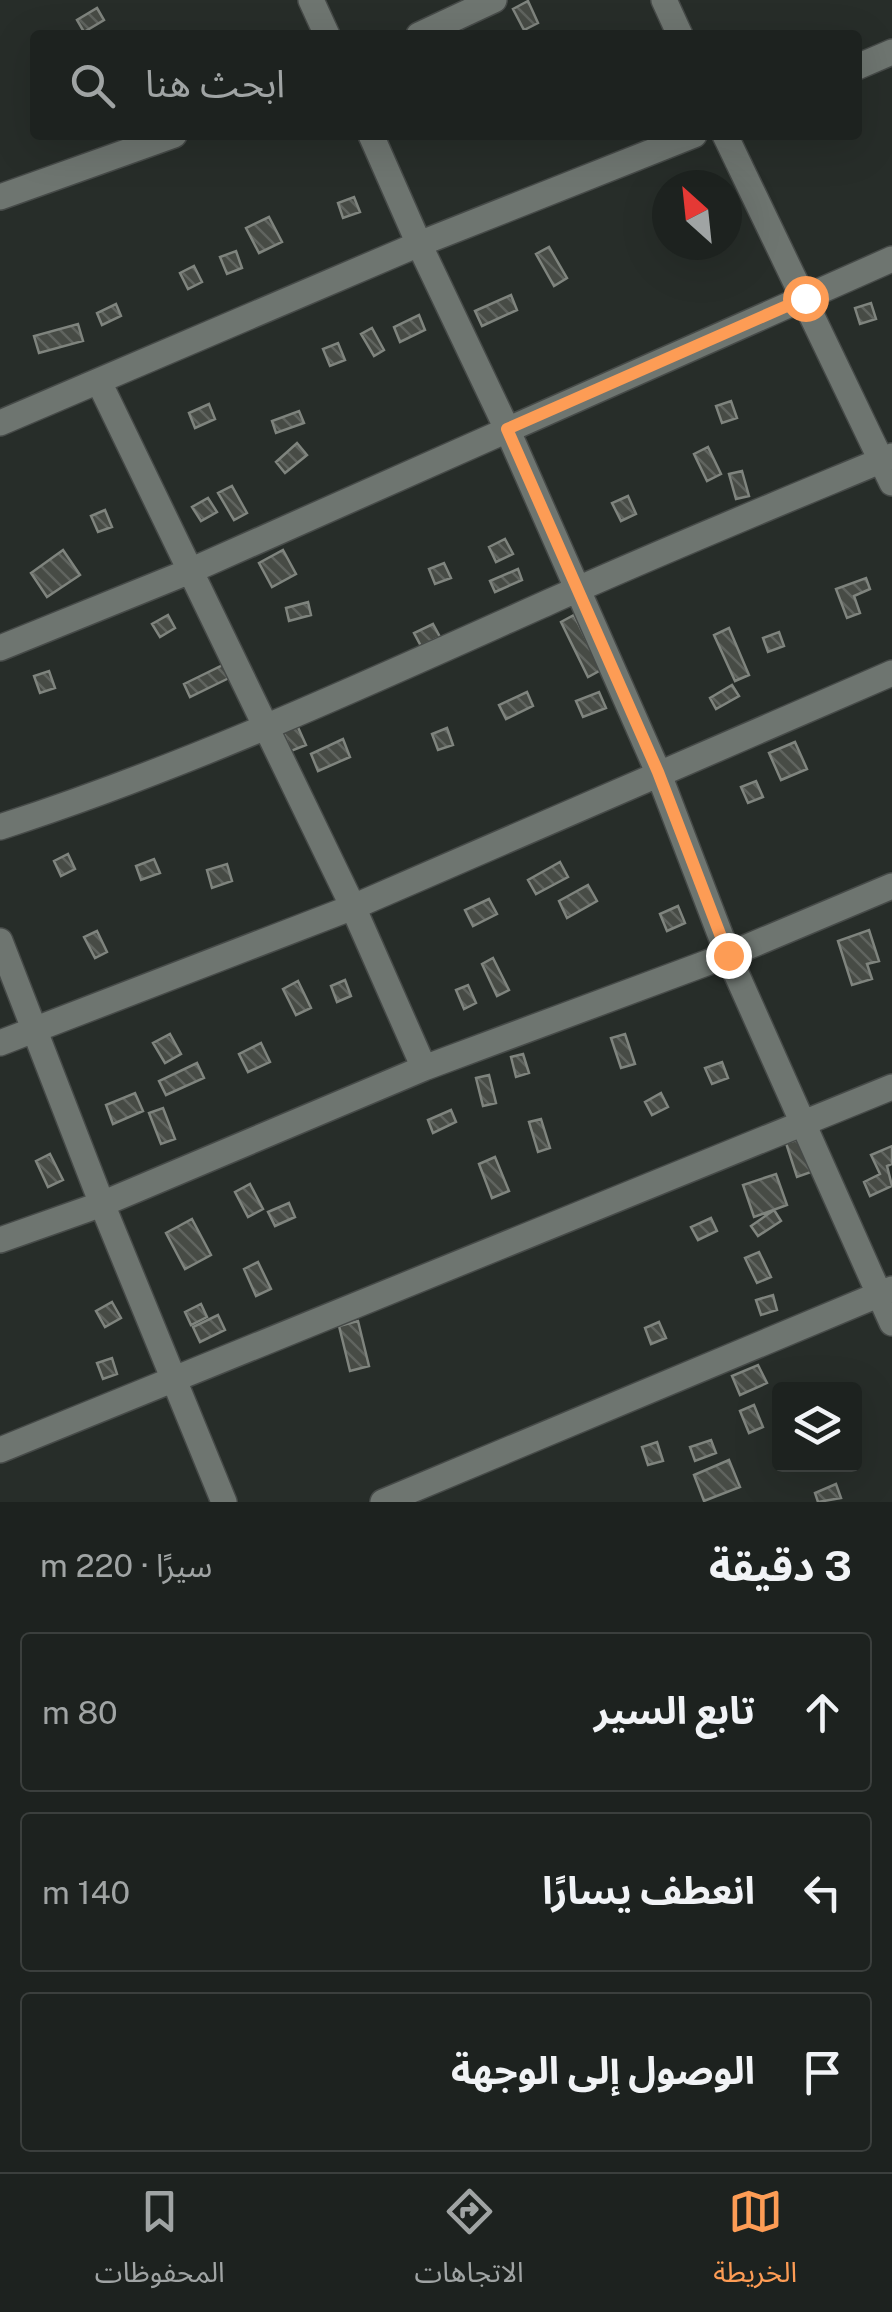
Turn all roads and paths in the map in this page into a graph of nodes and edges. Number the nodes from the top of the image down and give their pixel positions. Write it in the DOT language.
graph roads {
  1 [pos="311,0"];
  2 [pos="494,0"];
  3 [pos="664,0"];
  4 [pos="325,30"];
  5 [pos="430,30"];
  6 [pos="678,30"];
  7 [pos="892,52"];
  8 [pos="862,64"];
  9 [pos="160,140"];
  10 [pos="373,140"];
  11 [pos="681,140"];
  12 [pos="728,140"];
  13 [pos="0,198"];
  14 [pos="419,244"];
  15 [pos="892,259"];
  16 [pos="805,298"];
  17 [pos="99,382"];
  18 [pos="0,423"];
  19 [pos="507,429"];
  20 [pos="889,466"];
  21 [pos="190,571"];
  22 [pos="577,590"];
  23 [pos="0,648"];
  24 [pos="892,672"];
  25 [pos="266,729"];
  26 [pos="658,772"];
  27 [pos="0,827"];
  28 [pos="892,886"];
  29 [pos="353,908"];
  30 [pos="0,941"];
  31 [pos="728,955"];
  32 [pos="37,1030"];
  33 [pos="0,1043"];
  34 [pos="424,1068"];
  35 [pos="892,1087"];
  36 [pos="802,1122"];
  37 [pos="102,1204"];
  38 [pos="0,1240"];
  39 [pos="886,1291"];
  40 [pos="892,1323"];
  41 [pos="175,1380"];
  42 [pos="0,1450"];
  43 [pos="224,1502"];
  44 [pos="383,1502"];
  1 -- 4 [label="street"];
  2 -- 5 [label="street"];
  3 -- 6 [label="street"];
  7 -- 8 [label="street"];
  9 -- 13 [label="street"];
  10 -- 14 [label="street"];
  11 -- 14 [label="street"];
  12 -- 16 [label="street"];
  14 -- 17 [label="street"];
  14 -- 19 [label="street"];
  15 -- 16 [label="street"];
  16 -- 19 [label="street"];
  16 -- 20 [label="street"];
  17 -- 18 [label="street"];
  17 -- 21 [label="street"];
  19 -- 21 [label="street"];
  19 -- 22 [label="street"];
  20 -- 22 [label="street"];
  21 -- 23 [label="street"];
  21 -- 25 [label="street"];
  22 -- 25 [label="street"];
  22 -- 26 [label="street"];
  24 -- 26 [label="street"];
  25 -- 27 [label="street"];
  25 -- 29 [label="street"];
  26 -- 29 [label="street"];
  26 -- 31 [label="street"];
  28 -- 31 [label="street"];
  29 -- 32 [label="street"];
  29 -- 34 [label="street"];
  30 -- 32 [label="street"];
  31 -- 34 [label="street"];
  31 -- 36 [label="street"];
  32 -- 33 [label="street"];
  32 -- 37 [label="street"];
  34 -- 37 [label="street"];
  35 -- 36 [label="street"];
  36 -- 39 [label="street"];
  36 -- 41 [label="street"];
  37 -- 38 [label="street"];
  37 -- 41 [label="street"];
  39 -- 40 [label="street"];
  39 -- 44 [label="street"];
  41 -- 42 [label="street"];
  41 -- 43 [label="street"];
}
